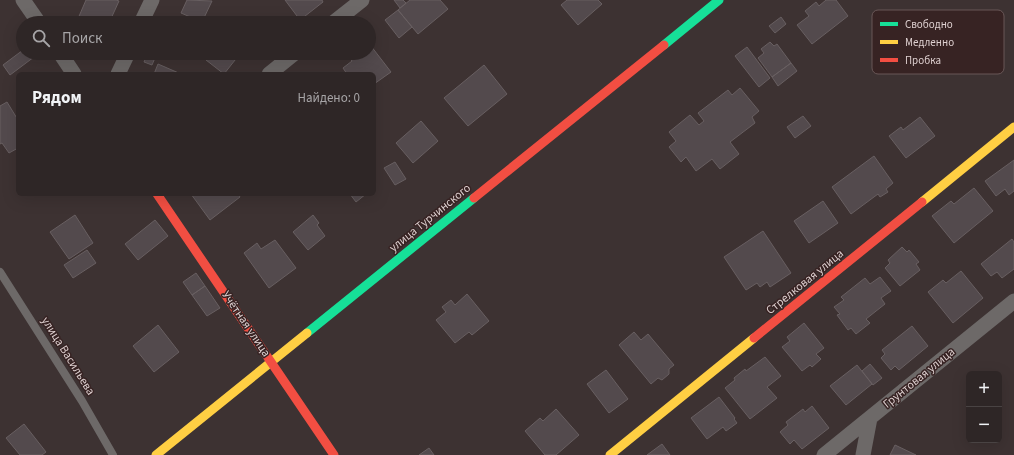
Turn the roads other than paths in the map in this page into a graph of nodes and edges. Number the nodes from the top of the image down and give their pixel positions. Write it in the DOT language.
graph roads {
  1 [pos="23,0"];
  2 [pos="152,0"];
  3 [pos="362,0"];
  4 [pos="719,0"];
  5 [pos="34,16"];
  6 [pos="144,16"];
  7 [pos="342,16"];
  8 [pos="65,60"];
  9 [pos="125,60"];
  10 [pos="286,60"];
  11 [pos="73,72"];
  12 [pos="119,72"];
  13 [pos="271,72"];
  14 [pos="1014,127"];
  15 [pos="158,196"];
  16 [pos="0,272"];
  17 [pos="1013,303"];
  18 [pos="272,362"];
  19 [pos="870,418"];
  20 [pos="113,455"];
  21 [pos="156,455"];
  22 [pos="334,455"];
  23 [pos="610,455"];
  24 [pos="824,455"];
  25 [pos="863,455"];
  1 -- 5 [label="street"];
  2 -- 6 [label="street"];
  3 -- 7 [label="street"];
  4 -- 18 [label="street, улица Турчинского"];
  8 -- 11 [label="street"];
  9 -- 12 [label="street"];
  10 -- 13 [label="street"];
  14 -- 23 [label="street, Стрелковая улица"];
  15 -- 18 [label="street, Учётная улица"];
  16 -- 20 [label="lane, улица Васильева"];
  17 -- 19 [label="street, Грунтовая улица"];
  18 -- 21 [label="street, улица Турчинского"];
  18 -- 22 [label="street, Учётная улица"];
  19 -- 24 [label="street, Грунтовая улица"];
  19 -- 25 [label="street"];
}
